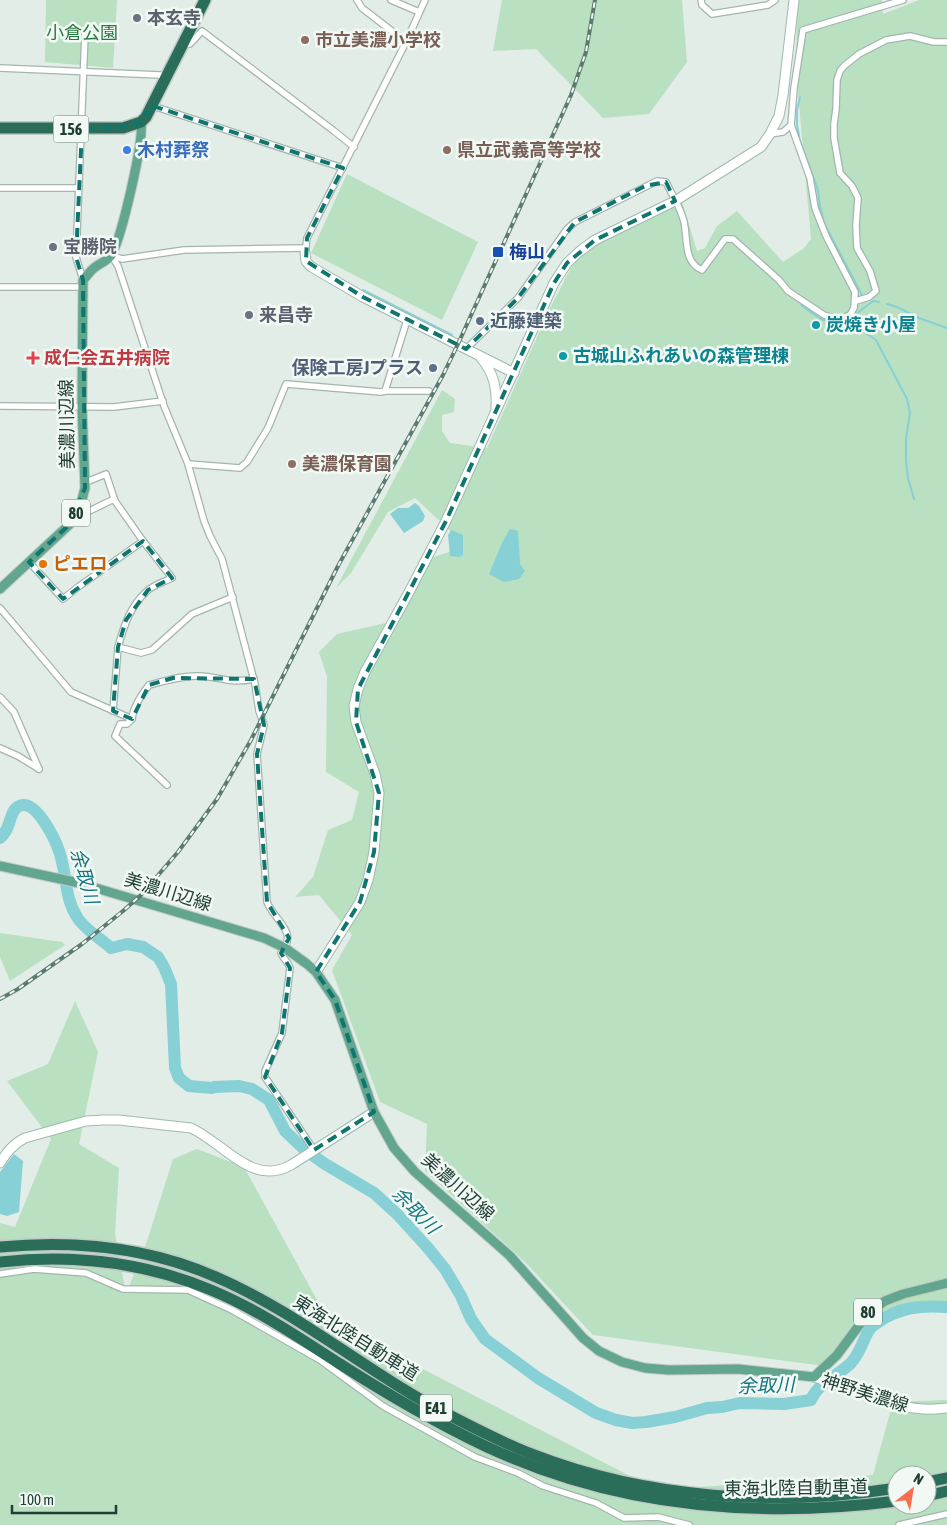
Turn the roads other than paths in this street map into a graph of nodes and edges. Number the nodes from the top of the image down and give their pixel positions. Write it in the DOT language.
graph roads {
  1 [pos="205,0"];
  2 [pos="357,0"];
  3 [pos="391,0"];
  4 [pos="425,0"];
  5 [pos="701,0"];
  6 [pos="775,0"];
  7 [pos="794,0"];
  8 [pos="903,0"];
  9 [pos="419,12"];
  10 [pos="85,34"];
  11 [pos="406,42"];
  12 [pos="947,42"];
  13 [pos="182,44"];
  14 [pos="0,68"];
  15 [pos="83,72"];
  16 [pos="164,78"];
  17 [pos="153,106"];
  18 [pos="140,122"];
  19 [pos="791,125"];
  20 [pos="0,128"];
  21 [pos="82,129"];
  22 [pos="770,134"];
  23 [pos="354,147"];
  24 [pos="342,168"];
  25 [pos="0,188"];
  26 [pos="79,188"];
  27 [pos="675,200"];
  28 [pos="305,251"];
  29 [pos="112,255"];
  30 [pos="83,283"];
  31 [pos="0,287"];
  32 [pos="856,301"];
  33 [pos="407,320"];
  34 [pos="466,348"];
  35 [pos="477,354"];
  36 [pos="514,373"];
  37 [pos="386,391"];
  38 [pos="429,391"];
  39 [pos="163,401"];
  40 [pos="0,406"];
  41 [pos="82,406"];
  42 [pos="495,414"];
  43 [pos="188,464"];
  44 [pos="84,483"];
  45 [pos="114,499"];
  46 [pos="75,516"];
  47 [pos="143,541"];
  48 [pos="28,562"];
  49 [pos="0,589"];
  50 [pos="233,597"];
  51 [pos="0,608"];
  52 [pos="118,648"];
  53 [pos="254,679"];
  54 [pos="0,697"];
  55 [pos="113,711"];
  56 [pos="132,719"];
  57 [pos="0,748"];
  58 [pos="166,786"];
  59 [pos="0,866"];
  60 [pos="285,948"];
  61 [pos="316,972"];
  62 [pos="374,1112"];
  63 [pos="311,1152"];
  64 [pos="0,1163"];
  65 [pos="0,1247"];
  66 [pos="0,1262"];
  67 [pos="0,1274"];
  68 [pos="947,1283"];
  69 [pos="817,1378"];
  70 [pos="947,1408"];
  71 [pos="887,1489"];
  72 [pos="887,1502"];
  73 [pos="947,1514"];
  74 [pos="689,1525"];
  75 [pos="899,1525"];
  1 -- 13 [label="highway"];
  2 -- 11 [label="street"];
  3 -- 9 [label="street"];
  4 -- 9 [label="street"];
  5 -- 6 [label="street"];
  7 -- 22 [label="street"];
  8 -- 19 [label="street"];
  9 -- 11 [label="street"];
  10 -- 15 [label="street"];
  11 -- 23 [label="street"];
  12 -- 32 [label="street"];
  13 -- 16 [label="highway"];
  13 -- 23 [label="street"];
  14 -- 15 [label="street"];
  15 -- 16 [label="street"];
  15 -- 21 [label="street"];
  16 -- 17 [label="highway"];
  17 -- 18 [label="highway"];
  17 -- 24 [label="street"];
  18 -- 21 [label="highway, 156"];
  18 -- 29 [label="main road"];
  19 -- 22 [label="street"];
  19 -- 32 [label="street"];
  20 -- 21 [label="highway, 156"];
  21 -- 26 [label="street"];
  22 -- 27 [label="street"];
  23 -- 24 [label="street"];
  24 -- 28 [label="street"];
  25 -- 26 [label="street"];
  26 -- 30 [label="street"];
  27 -- 32 [label="street"];
  27 -- 34 [label="street"];
  27 -- 36 [label="street"];
  28 -- 29 [label="street"];
  28 -- 33 [label="street"];
  29 -- 30 [label="main road"];
  29 -- 39 [label="street"];
  30 -- 31 [label="street"];
  30 -- 41 [label="main road, 美濃川辺線 / 80"];
  33 -- 34 [label="street"];
  33 -- 37 [label="street"];
  34 -- 35 [label="street"];
  35 -- 36 [label="street"];
  35 -- 42 [label="street"];
  36 -- 42 [label="street"];
  37 -- 38 [label="street"];
  37 -- 43 [label="street"];
  39 -- 41 [label="street"];
  39 -- 43 [label="street"];
  40 -- 41 [label="street"];
  41 -- 44 [label="main road, 美濃川辺線 / 80"];
  42 -- 61 [label="street"];
  43 -- 50 [label="street"];
  44 -- 45 [label="street"];
  44 -- 46 [label="main road, 美濃川辺線 / 80"];
  45 -- 46 [label="street"];
  45 -- 47 [label="street"];
  46 -- 48 [label="main road, 美濃川辺線 / 80"];
  47 -- 48 [label="street"];
  47 -- 52 [label="street"];
  48 -- 49 [label="main road, 美濃川辺線 / 80"];
  50 -- 52 [label="street"];
  50 -- 53 [label="street"];
  51 -- 55 [label="street"];
  52 -- 55 [label="street"];
  53 -- 56 [label="street"];
  53 -- 60 [label="street"];
  54 -- 57 [label="street"];
  55 -- 56 [label="street"];
  56 -- 58 [label="street"];
  59 -- 60 [label="main road, 美濃川辺線"];
  60 -- 61 [label="main road, 美濃川辺線"];
  60 -- 63 [label="street"];
  61 -- 62 [label="main road, 美濃川辺線"];
  62 -- 63 [label="street"];
  62 -- 69 [label="main road, 美濃川辺線"];
  63 -- 64 [label="street"];
  65 -- 71 [label="highway, 東海北陸自動車道 / E41"];
  66 -- 72 [label="highway, 東海北陸自動車道 / E41"];
  67 -- 74 [label="street"];
  68 -- 69 [label="main road, 80"];
  69 -- 70 [label="street, 神野美濃線"];
  73 -- 75 [label="street"];
}
